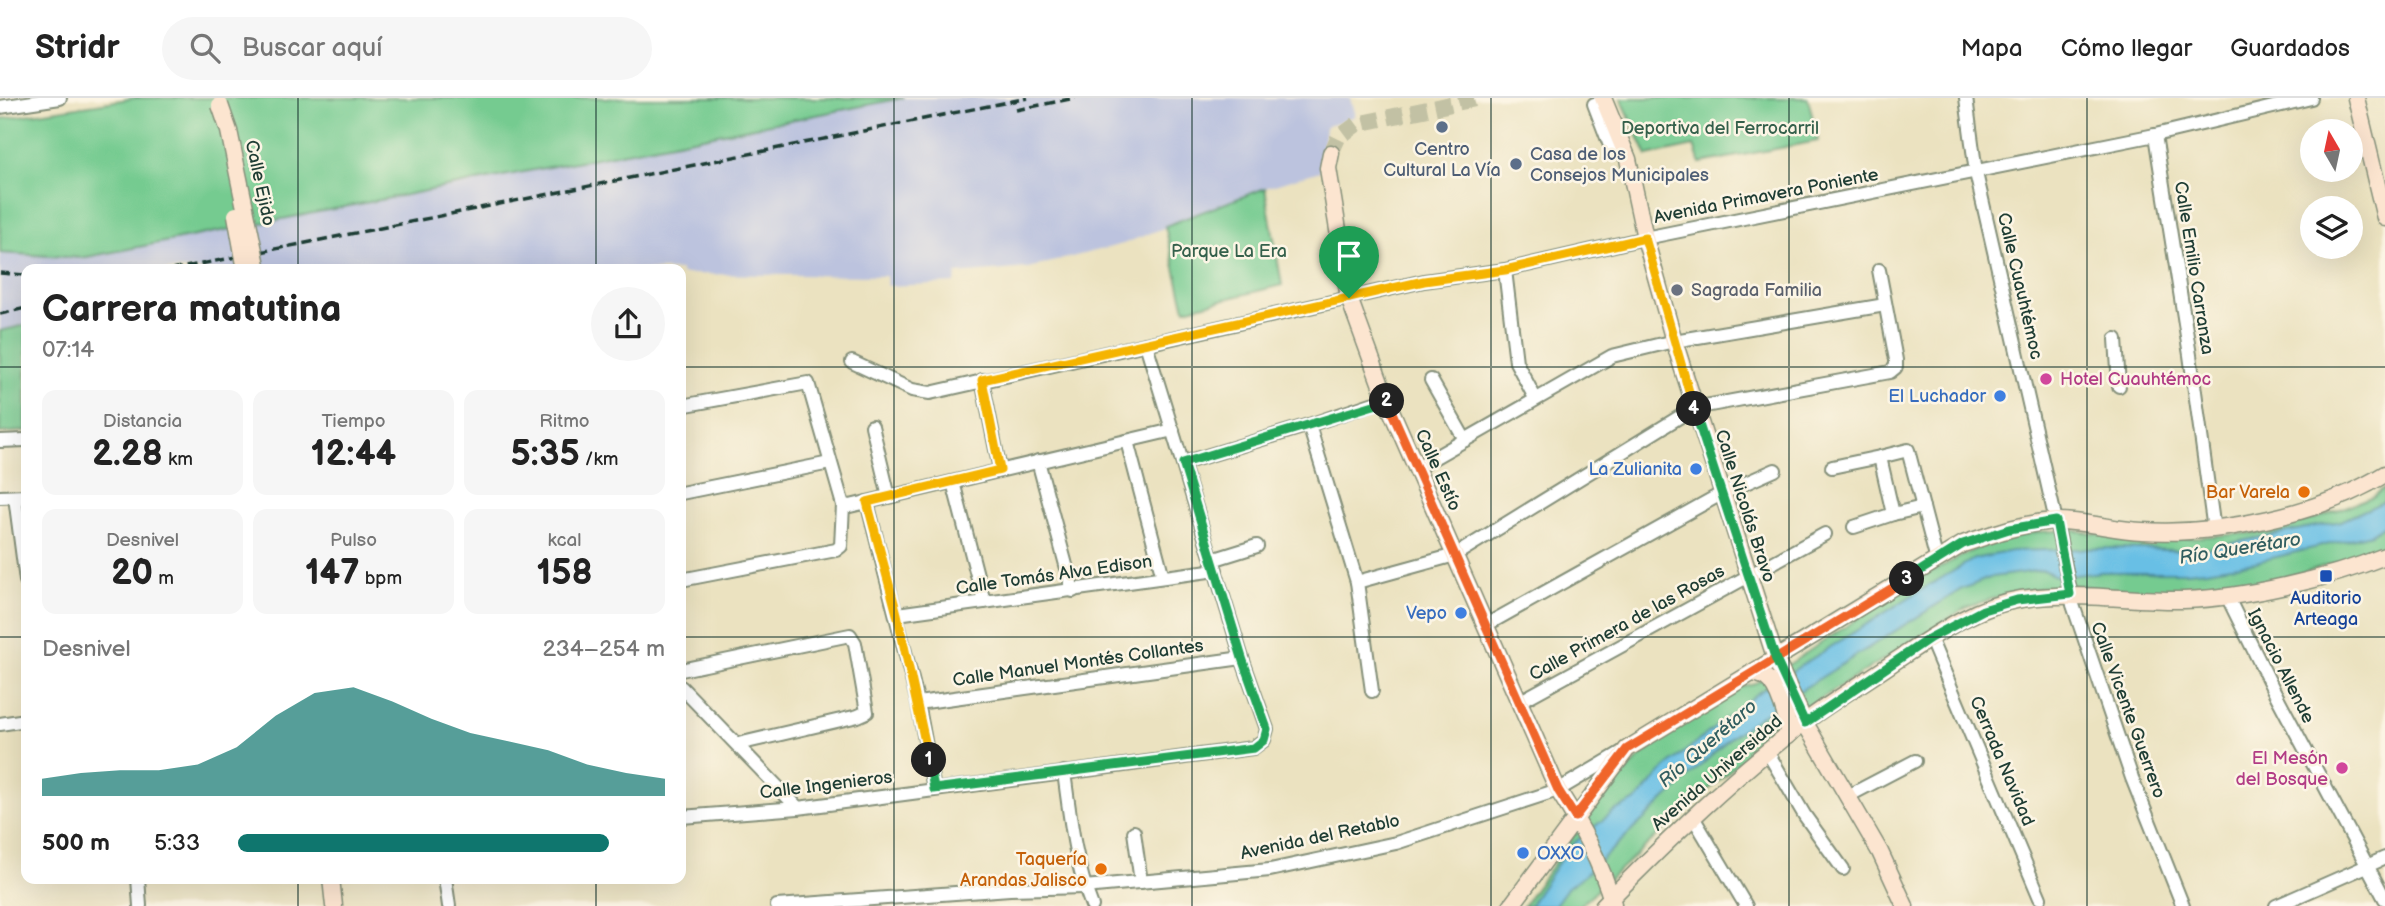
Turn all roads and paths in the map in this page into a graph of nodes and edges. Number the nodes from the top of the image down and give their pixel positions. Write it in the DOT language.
graph roads {
  1 [pos="60,98"];
  2 [pos="1966,98"];
  3 [pos="2311,98"];
  4 [pos="2356,98"];
  5 [pos="1599,101"];
  6 [pos="219,102"];
  7 [pos="0,107"];
  8 [pos="2155,135"];
  9 [pos="1331,153"];
  10 [pos="1976,173"];
  11 [pos="2385,218"];
  12 [pos="1645,238"];
  13 [pos="245,264"];
  14 [pos="257,264"];
  15 [pos="1505,270"];
  16 [pos="1879,270"];
  17 [pos="1349,298"];
  18 [pos="1885,306"];
  19 [pos="2116,339"];
  20 [pos="1674,341"];
  21 [pos="1146,344"];
  22 [pos="852,362"];
  23 [pos="982,380"];
  24 [pos="1431,380"];
  25 [pos="2119,386"];
  26 [pos="1535,398"];
  27 [pos="1386,399"];
  28 [pos="686,405"];
  29 [pos="1694,408"];
  30 [pos="1309,425"];
  31 [pos="872,426"];
  32 [pos="1172,430"];
  33 [pos="21,440"];
  34 [pos="1465,440"];
  35 [pos="0,441"];
  36 [pos="1127,441"];
  37 [pos="1880,457"];
  38 [pos="1038,461"];
  39 [pos="830,463"];
  40 [pos="1183,463"];
  41 [pos="1832,467"];
  42 [pos="1416,468"];
  43 [pos="1000,470"];
  44 [pos="1775,470"];
  45 [pos="2385,474"];
  46 [pos="953,482"];
  47 [pos="686,492"];
  48 [pos="1721,494"];
  49 [pos="21,496"];
  50 [pos="0,497"];
  51 [pos="888,497"];
  52 [pos="867,502"];
  53 [pos="843,505"];
  54 [pos="1923,507"];
  55 [pos="1893,514"];
  56 [pos="1854,527"];
  57 [pos="2057,527"];
  58 [pos="2214,530"];
  59 [pos="1825,534"];
  60 [pos="1257,546"];
  61 [pos="1455,555"];
  62 [pos="2385,556"];
  63 [pos="1937,561"];
  64 [pos="1214,565"];
  65 [pos="1748,576"];
  66 [pos="1163,578"];
  67 [pos="686,579"];
  68 [pos="1357,582"];
  69 [pos="2068,586"];
  70 [pos="1073,591"];
  71 [pos="2227,596"];
  72 [pos="984,602"];
  73 [pos="897,614"];
  74 [pos="1486,625"];
  75 [pos="1930,638"];
  76 [pos="1242,658"];
  77 [pos="686,669"];
  78 [pos="1775,671"];
  79 [pos="1373,691"];
  80 [pos="686,692"];
  81 [pos="1519,702"];
  82 [pos="918,704"];
  83 [pos="1796,714"];
  84 [pos="21,721"];
  85 [pos="0,724"];
  86 [pos="738,744"];
  87 [pos="1627,749"];
  88 [pos="1768,752"];
  89 [pos="1915,761"];
  90 [pos="1064,772"];
  91 [pos="934,789"];
  92 [pos="1558,790"];
  93 [pos="1848,796"];
  94 [pos="798,808"];
  95 [pos="686,817"];
  96 [pos="1693,817"];
  97 [pos="1578,823"];
  98 [pos="1134,832"];
  99 [pos="2385,858"];
  100 [pos="2366,867"];
  101 [pos="1843,869"];
  102 [pos="1141,882"];
  103 [pos="138,884"];
  104 [pos="332,884"];
  105 [pos="446,884"];
  106 [pos="1084,887"];
  107 [pos="2040,898"];
  108 [pos="2385,900"];
  109 [pos="1609,903"];
  110 [pos="140,906"];
  111 [pos="334,906"];
  112 [pos="449,906"];
  113 [pos="777,906"];
  114 [pos="1092,906"];
  115 [pos="1511,906"];
  116 [pos="1746,906"];
  117 [pos="1906,906"];
  118 [pos="2183,906"];
  119 [pos="2276,906"];
  1 -- 7 [label="street"];
  2 -- 10 [label="street, Calle Cuauhtémoc"];
  3 -- 8 [label="street, Avenida Primavera Poniente"];
  4 -- 11 [label="main road"];
  5 -- 12 [label="main road, Calle Nicolás Bravo"];
  6 -- 13 [label="main road, Calle Ejido, bridge"];
  6 -- 14 [label="main road, Calle Ejido, bridge"];
  8 -- 10 [label="street, Avenida Primavera Poniente"];
  8 -- 58 [label="street, Calle Emilio Carranza"];
  9 -- 17 [label="main road, Calle Estío"];
  10 -- 12 [label="street, Avenida Primavera Poniente"];
  10 -- 57 [label="street, Calle Cuauhtémoc"];
  12 -- 15 [label="street, Avenida Primavera Poniente"];
  12 -- 20 [label="main road, Calle Nicolás Bravo"];
  15 -- 17 [label="street, Avenida Primavera Poniente"];
  15 -- 26 [label="street"];
  16 -- 18 [label="street"];
  17 -- 21 [label="street, Avenida Primavera Poniente"];
  17 -- 27 [label="main road, Calle Estío"];
  18 -- 20 [label="street"];
  18 -- 29 [label="street"];
  19 -- 25 [label="street"];
  20 -- 26 [label="street"];
  20 -- 29 [label="main road, Calle Nicolás Bravo"];
  21 -- 23 [label="street, Avenida Primavera Poniente"];
  21 -- 32 [label="street"];
  22 -- 23 [label="street, Avenida Primavera Poniente"];
  23 -- 43 [label="street"];
  24 -- 34 [label="street"];
  26 -- 34 [label="street"];
  27 -- 30 [label="street"];
  27 -- 42 [label="main road, Calle Estío"];
  28 -- 39 [label="street"];
  29 -- 48 [label="main road, Calle Nicolás Bravo"];
  29 -- 61 [label="street"];
  30 -- 40 [label="street"];
  30 -- 68 [label="street"];
  31 -- 51 [label="street"];
  32 -- 36 [label="street"];
  32 -- 40 [label="street"];
  33 -- 35 [label="street"];
  34 -- 42 [label="street"];
  36 -- 38 [label="street"];
  36 -- 66 [label="street"];
  37 -- 41 [label="street"];
  37 -- 54 [label="street"];
  37 -- 55 [label="street"];
  38 -- 43 [label="street"];
  38 -- 70 [label="street"];
  39 -- 47 [label="street"];
  39 -- 53 [label="street"];
  40 -- 64 [label="street"];
  42 -- 61 [label="main road, Calle Estío"];
  43 -- 46 [label="street"];
  44 -- 48 [label="street"];
  45 -- 58 [label="main road"];
  46 -- 51 [label="street"];
  46 -- 72 [label="street"];
  48 -- 65 [label="main road, Calle Nicolás Bravo"];
  48 -- 74 [label="street"];
  49 -- 50 [label="street"];
  51 -- 52 [label="street"];
  52 -- 53 [label="street"];
  52 -- 73 [label="street"];
  53 -- 67 [label="street"];
  54 -- 55 [label="street"];
  54 -- 63 [label="street"];
  55 -- 56 [label="street"];
  57 -- 58 [label="main road"];
  57 -- 63 [label="main road"];
  57 -- 69 [label="street, Calle Vicente Guerrero"];
  59 -- 65 [label="street, Calle Primera de las Rosas"];
  60 -- 64 [label="street, Calle Tomás Alva Edison"];
  61 -- 68 [label="street"];
  61 -- 74 [label="main road, Calle Estío"];
  62 -- 71 [label="main road, Avenida Universidad"];
  63 -- 78 [label="main road"];
  64 -- 66 [label="street, Calle Tomás Alva Edison"];
  64 -- 76 [label="street"];
  65 -- 78 [label="main road, Calle Nicolás Bravo"];
  65 -- 81 [label="street, Calle Primera de las Rosas"];
  66 -- 70 [label="street, Calle Tomás Alva Edison"];
  68 -- 79 [label="street"];
  69 -- 71 [label="main road, Avenida Universidad"];
  69 -- 75 [label="main road, Avenida Universidad"];
  69 -- 118 [label="street, Calle Vicente Guerrero"];
  70 -- 72 [label="street, Calle Tomás Alva Edison"];
  71 -- 100 [label="street, Ignacio Allende"];
  72 -- 73 [label="street, Calle Tomás Alva Edison"];
  73 -- 82 [label="street"];
  74 -- 81 [label="main road, Calle Estío"];
  75 -- 83 [label="main road, Avenida Universidad"];
  75 -- 107 [label="street, Cerrada Navidad"];
  76 -- 82 [label="street, Calle Manuel Montés Collantes"];
  76 -- 90 [label="street, Calle Ingenieros"];
  77 -- 86 [label="street"];
  78 -- 83 [label="main road, Calle Nicolás Bravo"];
  78 -- 87 [label="main road"];
  80 -- 86 [label="street"];
  81 -- 92 [label="main road, Calle Estío"];
  82 -- 91 [label="street"];
  83 -- 88 [label="main road, Avenida Universidad"];
  83 -- 93 [label="main road, Calle Nicolás Bravo"];
  84 -- 85 [label="street"];
  86 -- 94 [label="street"];
  87 -- 92 [label="street, Avenida del Retablo"];
  87 -- 97 [label="main road"];
  88 -- 96 [label="main road, Avenida Universidad"];
  88 -- 101 [label="street"];
  89 -- 93 [label="street"];
  90 -- 91 [label="street, Calle Ingenieros"];
  90 -- 106 [label="street"];
  91 -- 94 [label="street, Calle Ingenieros"];
  92 -- 97 [label="main road"];
  92 -- 102 [label="street, Avenida del Retablo"];
  93 -- 117 [label="main road, Calle Nicolás Bravo"];
  94 -- 95 [label="street, Calle Ingenieros"];
  96 -- 109 [label="main road, Avenida Universidad"];
  96 -- 116 [label="street"];
  97 -- 109 [label="main road"];
  97 -- 115 [label="main road"];
  98 -- 102 [label="street"];
  99 -- 100 [label="street"];
  100 -- 108 [label="street, Ignacio Allende"];
  100 -- 119 [label="street"];
  102 -- 106 [label="street, Avenida del Retablo"];
  103 -- 110 [label="street"];
  104 -- 111 [label="main road"];
  105 -- 112 [label="street"];
  106 -- 113 [label="street, Avenida del Retablo"];
  106 -- 114 [label="street"];
}
